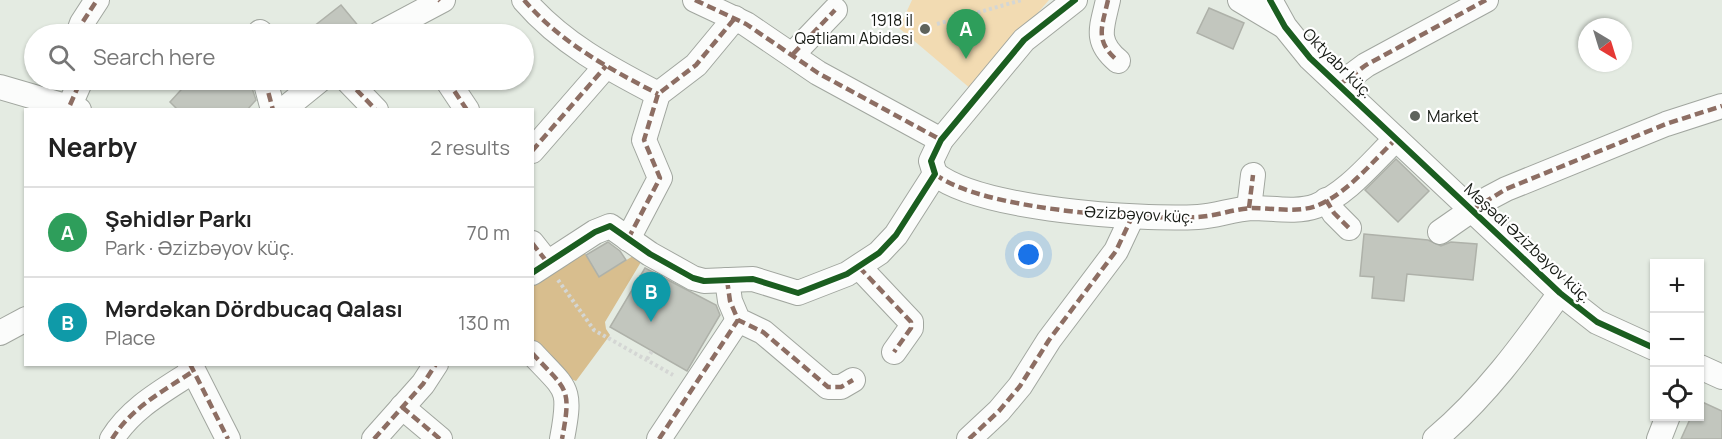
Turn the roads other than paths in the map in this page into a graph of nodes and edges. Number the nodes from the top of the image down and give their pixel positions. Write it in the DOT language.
graph roads {
  1 [pos="97,0"];
  2 [pos="441,0"];
  3 [pos="524,0"];
  4 [pos="695,0"];
  5 [pos="1075,0"];
  6 [pos="1108,0"];
  7 [pos="1240,0"];
  8 [pos="1270,0"];
  9 [pos="1486,0"];
  10 [pos="835,10"];
  11 [pos="735,18"];
  12 [pos="81,24"];
  13 [pos="398,24"];
  14 [pos="1285,27"];
  15 [pos="793,54"];
  16 [pos="1118,61"];
  17 [pos="606,66"];
  18 [pos="1339,85"];
  19 [pos="0,87"];
  20 [pos="79,90"];
  21 [pos="268,90"];
  22 [pos="308,90"];
  23 [pos="356,90"];
  24 [pos="454,90"];
  25 [pos="658,94"];
  26 [pos="1722,106"];
  27 [pos="75,107"];
  28 [pos="272,108"];
  29 [pos="285,108"];
  30 [pos="374,108"];
  31 [pos="466,108"];
  32 [pos="1396,139"];
  33 [pos="941,140"];
  34 [pos="534,149"];
  35 [pos="935,174"];
  36 [pos="1253,175"];
  37 [pos="1326,200"];
  38 [pos="1249,208"];
  39 [pos="1472,210"];
  40 [pos="1132,217"];
  41 [pos="1349,228"];
  42 [pos="1440,232"];
  43 [pos="628,239"];
  44 [pos="534,249"];
  45 [pos="540,267"];
  46 [pos="859,267"];
  47 [pos="728,280"];
  48 [pos="1560,293"];
  49 [pos="24,320"];
  50 [pos="738,320"];
  51 [pos="0,333"];
  52 [pos="1650,346"];
  53 [pos="894,352"];
  54 [pos="534,355"];
  55 [pos="434,366"];
  56 [pos="191,368"];
  57 [pos="1704,369"];
  58 [pos="1722,376"];
  59 [pos="853,380"];
  60 [pos="402,407"];
  61 [pos="1666,421"];
  62 [pos="112,439"];
  63 [pos="228,439"];
  64 [pos="374,439"];
  65 [pos="440,439"];
  66 [pos="562,439"];
  67 [pos="659,439"];
  68 [pos="969,439"];
  69 [pos="1435,439"];
  70 [pos="1659,439"];
  1 -- 12 [label="street"];
  2 -- 13 [label="street"];
  3 -- 17 [label="street"];
  4 -- 11 [label="street"];
  5 -- 33 [label="street"];
  6 -- 16 [label="street"];
  7 -- 14 [label="street"];
  8 -- 14 [label="street, Oktyabr küç."];
  9 -- 18 [label="street"];
  10 -- 15 [label="street"];
  11 -- 15 [label="street"];
  11 -- 25 [label="street"];
  14 -- 18 [label="street, Oktyabr küç."];
  15 -- 33 [label="street"];
  17 -- 25 [label="street"];
  17 -- 34 [label="street"];
  18 -- 32 [label="street, Oktyabr küç."];
  19 -- 27 [label="street"];
  20 -- 27 [label="street"];
  21 -- 28 [label="street"];
  22 -- 29 [label="street"];
  23 -- 30 [label="street"];
  24 -- 31 [label="street"];
  25 -- 43 [label="street"];
  26 -- 39 [label="street"];
  32 -- 37 [label="street, Əzizbəyov küç."];
  32 -- 39 [label="street, Məşədi Əzizbəyov küç."];
  33 -- 35 [label="street"];
  35 -- 40 [label="street, Əzizbəyov küç."];
  35 -- 46 [label="street"];
  36 -- 38 [label="street"];
  37 -- 38 [label="street, Əzizbəyov küç."];
  37 -- 41 [label="street"];
  38 -- 40 [label="street, Əzizbəyov küç."];
  39 -- 42 [label="street"];
  39 -- 48 [label="street, Məşədi Əzizbəyov küç."];
  40 -- 68 [label="street"];
  43 -- 45 [label="street"];
  43 -- 47 [label="street"];
  44 -- 45 [label="street"];
  46 -- 47 [label="street"];
  46 -- 53 [label="street"];
  47 -- 50 [label="street"];
  48 -- 52 [label="street, Məşədi Əzizbəyov küç."];
  48 -- 69 [label="street"];
  49 -- 51 [label="street"];
  50 -- 59 [label="street"];
  50 -- 67 [label="street"];
  54 -- 66 [label="street"];
  55 -- 60 [label="street"];
  56 -- 62 [label="street"];
  56 -- 63 [label="street"];
  57 -- 58 [label="street"];
  60 -- 64 [label="street"];
  60 -- 65 [label="street"];
  61 -- 70 [label="street"];
}
